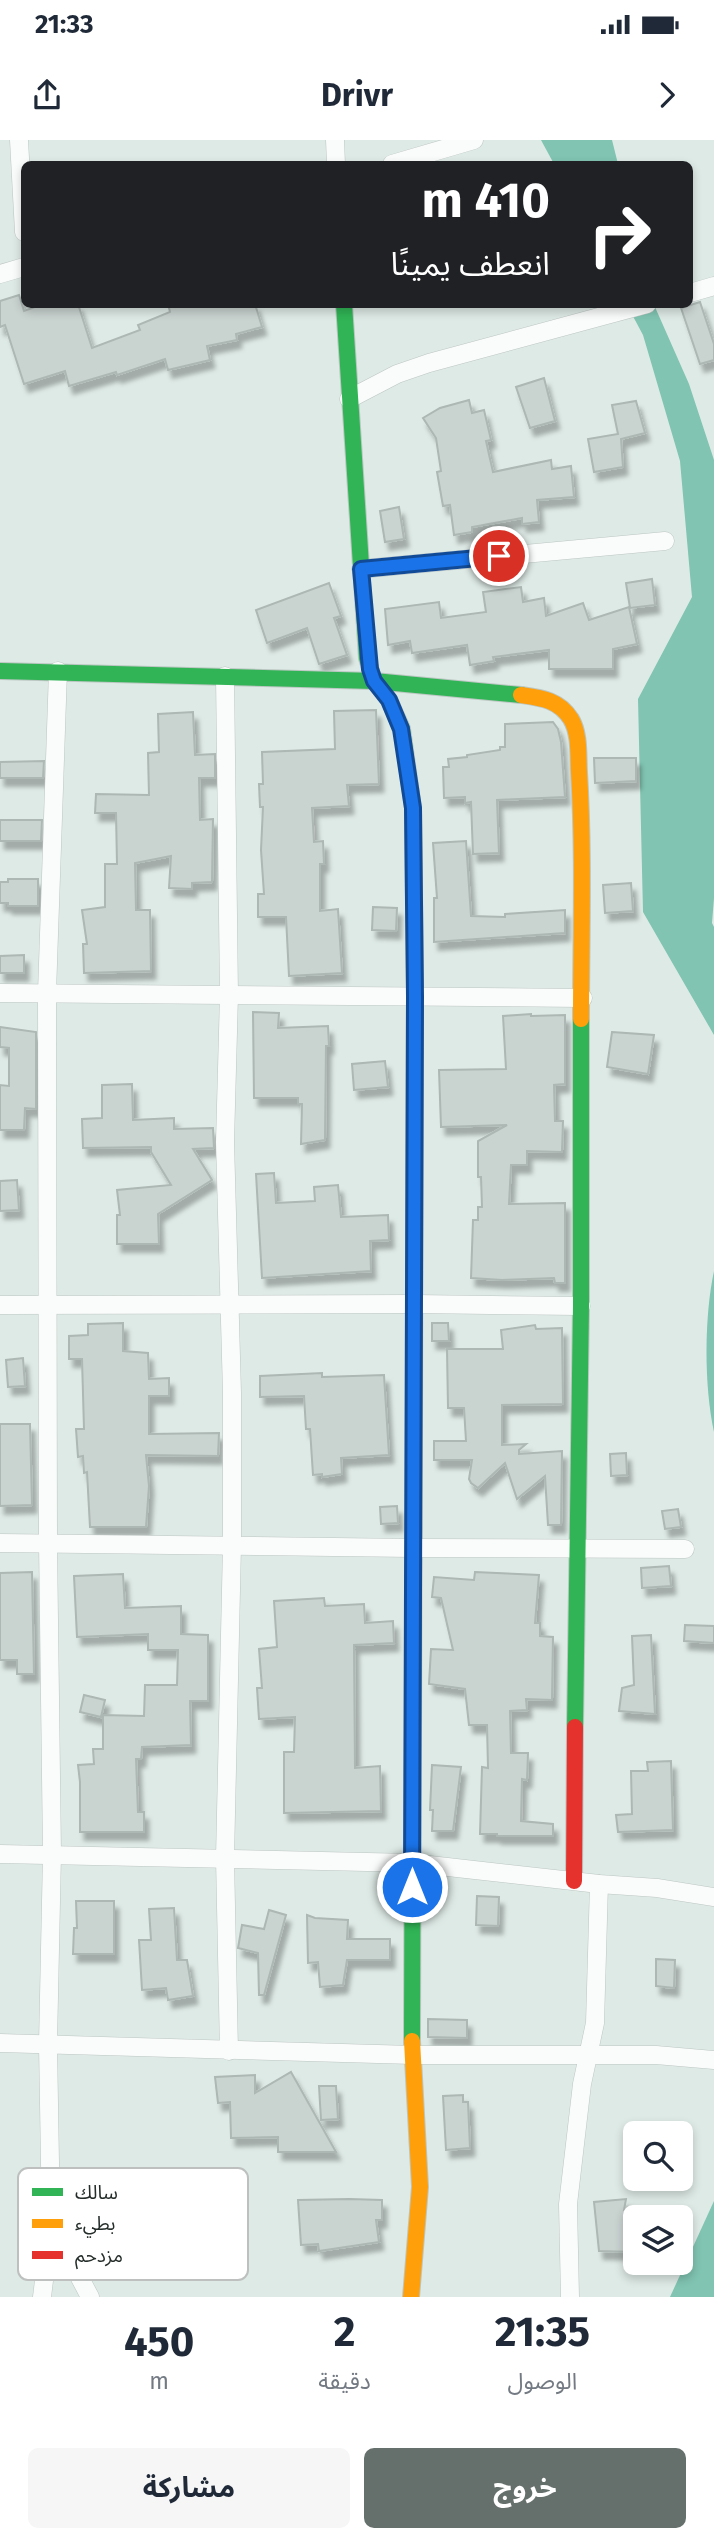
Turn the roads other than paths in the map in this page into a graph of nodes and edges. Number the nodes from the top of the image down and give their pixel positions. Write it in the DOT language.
graph roads {
  1 [pos="19,140"];
  2 [pos="335,140"];
  3 [pos="474,140"];
  4 [pos="336,161"];
  5 [pos="402,161"];
  6 [pos="21,177"];
  7 [pos="21,268"];
  8 [pos="0,274"];
  9 [pos="714,286"];
  10 [pos="693,292"];
  11 [pos="344,308"];
  12 [pos="632,308"];
  13 [pos="349,399"];
  14 [pos="665,541"];
  15 [pos="361,569"];
  16 [pos="0,670"];
  17 [pos="58,671"];
  18 [pos="225,676"];
  19 [pos="374,681"];
  20 [pos="0,993"];
  21 [pos="47,993"];
  22 [pos="229,995"];
  23 [pos="415,997"];
  24 [pos="583,998"];
  25 [pos="229,1304"];
  26 [pos="414,1304"];
  27 [pos="0,1305"];
  28 [pos="47,1306"];
  29 [pos="581,1306"];
  30 [pos="48,1542"];
  31 [pos="0,1543"];
  32 [pos="232,1545"];
  33 [pos="576,1547"];
  34 [pos="413,1549"];
  35 [pos="685,1549"];
  36 [pos="0,1854"];
  37 [pos="52,1854"];
  38 [pos="225,1858"];
  39 [pos="412,1863"];
  40 [pos="574,1881"];
  41 [pos="599,1884"];
  42 [pos="714,1897"];
  43 [pos="0,2043"];
  44 [pos="48,2044"];
  45 [pos="229,2051"];
  46 [pos="590,2053"];
  47 [pos="413,2055"];
  48 [pos="714,2060"];
  49 [pos="50,2168"];
  50 [pos="81,2280"];
  51 [pos="90,2297"];
  52 [pos="411,2297"];
  53 [pos="570,2297"];
  1 -- 6 [label="street"];
  2 -- 4 [label="street"];
  3 -- 5 [label="street"];
  7 -- 8 [label="street"];
  9 -- 10 [label="street"];
  11 -- 13 [label="street"];
  12 -- 13 [label="street"];
  13 -- 15 [label="street"];
  14 -- 15 [label="street"];
  15 -- 19 [label="street"];
  16 -- 17 [label="street"];
  17 -- 18 [label="street"];
  17 -- 21 [label="street"];
  18 -- 19 [label="street"];
  18 -- 22 [label="street"];
  19 -- 23 [label="street"];
  19 -- 24 [label="street"];
  20 -- 21 [label="street"];
  21 -- 22 [label="street"];
  21 -- 28 [label="street"];
  22 -- 23 [label="street"];
  22 -- 25 [label="street"];
  23 -- 24 [label="street"];
  23 -- 26 [label="street"];
  24 -- 29 [label="street"];
  25 -- 26 [label="street"];
  25 -- 28 [label="street"];
  25 -- 32 [label="street"];
  26 -- 29 [label="street"];
  26 -- 34 [label="street"];
  27 -- 28 [label="street"];
  28 -- 30 [label="street"];
  29 -- 33 [label="street"];
  30 -- 31 [label="street"];
  30 -- 32 [label="street"];
  30 -- 37 [label="street"];
  32 -- 34 [label="street"];
  32 -- 38 [label="street"];
  33 -- 34 [label="street"];
  33 -- 35 [label="street"];
  33 -- 40 [label="street"];
  34 -- 39 [label="street"];
  36 -- 37 [label="street"];
  37 -- 38 [label="street"];
  37 -- 44 [label="street"];
  38 -- 39 [label="street"];
  38 -- 45 [label="street"];
  39 -- 40 [label="street"];
  39 -- 47 [label="street"];
  40 -- 41 [label="street"];
  41 -- 42 [label="street"];
  41 -- 46 [label="street"];
  43 -- 44 [label="street"];
  44 -- 45 [label="street"];
  44 -- 49 [label="street"];
  45 -- 47 [label="street"];
  46 -- 47 [label="street"];
  46 -- 48 [label="street"];
  46 -- 53 [label="street"];
  47 -- 52 [label="street"];
  50 -- 51 [label="street"];
}
